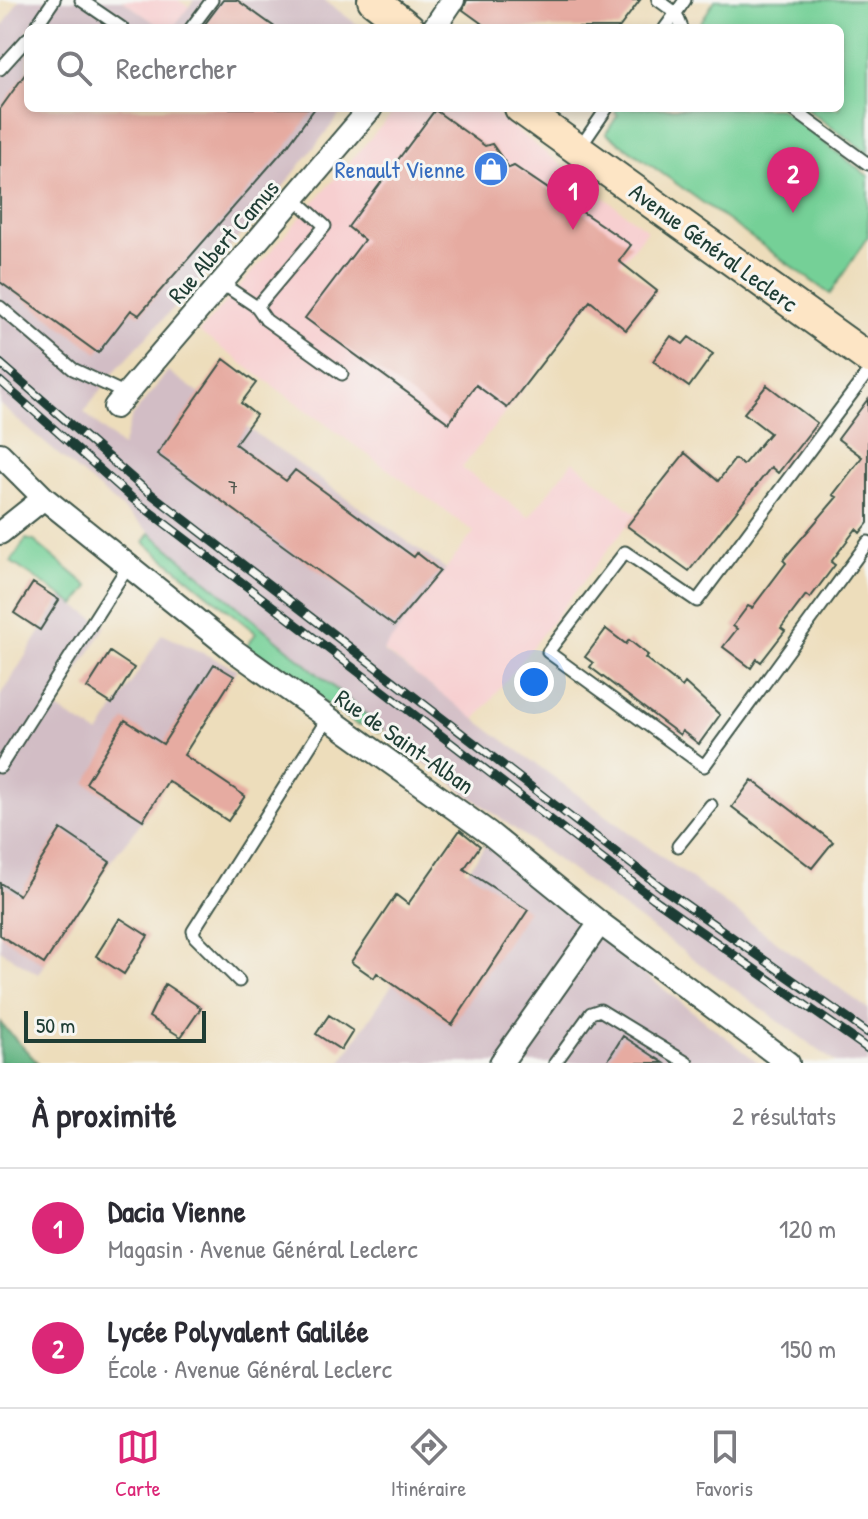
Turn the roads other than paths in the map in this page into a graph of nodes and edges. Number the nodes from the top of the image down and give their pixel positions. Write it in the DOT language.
graph roads {
  1 [pos="54,0"];
  2 [pos="81,0"];
  3 [pos="212,0"];
  4 [pos="373,0"];
  5 [pos="453,0"];
  6 [pos="658,0"];
  7 [pos="685,0"];
  8 [pos="676,13"];
  9 [pos="38,24"];
  10 [pos="116,24"];
  11 [pos="194,24"];
  12 [pos="404,24"];
  13 [pos="437,24"];
  14 [pos="668,24"];
  15 [pos="680,24"];
  16 [pos="24,42"];
  17 [pos="0,69"];
  18 [pos="368,112"];
  19 [pos="526,112"];
  20 [pos="604,112"];
  21 [pos="796,112"];
  22 [pos="579,150"];
  23 [pos="868,164"];
  24 [pos="294,198"];
  25 [pos="221,283"];
  26 [pos="0,307"];
  27 [pos="257,307"];
  28 [pos="868,358"];
  29 [pos="868,372"];
  30 [pos="342,374"];
  31 [pos="120,401"];
  32 [pos="0,454"];
  33 [pos="44,498"];
  34 [pos="0,533"];
  35 [pos="868,542"];
  36 [pos="128,566"];
  37 [pos="328,718"];
  38 [pos="0,767"];
  39 [pos="711,805"];
  40 [pos="678,846"];
  41 [pos="600,923"];
  42 [pos="239,981"];
  43 [pos="501,1063"];
  44 [pos="555,1063"];
  45 [pos="687,1063"];
  46 [pos="788,1063"];
  1 -- 9 [label="lane"];
  2 -- 10 [label="lane"];
  3 -- 11 [label="lane"];
  4 -- 12 [label="main road"];
  5 -- 13 [label="street"];
  6 -- 8 [label="lane"];
  7 -- 8 [label="lane"];
  8 -- 14 [label="lane"];
  8 -- 15 [label="lane"];
  16 -- 17 [label="lane"];
  18 -- 24 [label="street, Rue Albert Camus"];
  19 -- 22 [label="main road, Avenue Général Leclerc"];
  20 -- 22 [label="lane"];
  21 -- 23 [label="lane"];
  22 -- 28 [label="main road, Avenue Général Leclerc"];
  24 -- 25 [label="street, Rue Albert Camus"];
  24 -- 27 [label="lane"];
  25 -- 27 [label="lane"];
  25 -- 31 [label="street, Rue Albert Camus"];
  26 -- 31 [label="lane"];
  27 -- 30 [label="lane"];
  29 -- 35 [label="lane"];
  32 -- 33 [label="street, Rue de Saint-Alban"];
  33 -- 34 [label="street"];
  33 -- 36 [label="street, Rue de Saint-Alban"];
  36 -- 37 [label="street, Rue de Saint-Alban"];
  36 -- 38 [label="lane"];
  37 -- 41 [label="street, Rue de Saint-Alban"];
  37 -- 42 [label="lane"];
  39 -- 40 [label="lane"];
  41 -- 43 [label="street"];
  41 -- 46 [label="street, Rue de Saint-Alban"];
  44 -- 45 [label="lane"];
}
